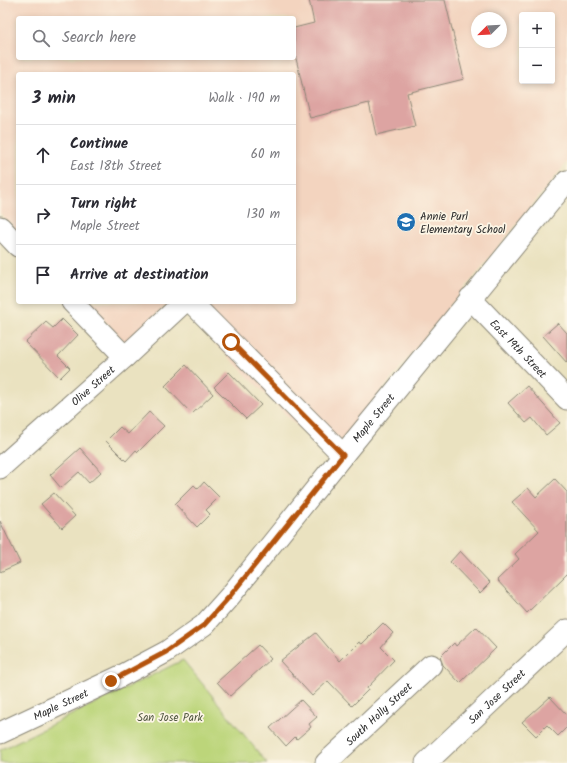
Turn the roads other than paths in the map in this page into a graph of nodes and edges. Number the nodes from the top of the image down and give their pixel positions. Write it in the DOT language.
graph roads {
  1 [pos="567,181"];
  2 [pos="0,227"];
  3 [pos="16,244"];
  4 [pos="470,298"];
  5 [pos="74,304"];
  6 [pos="182,304"];
  7 [pos="193,304"];
  8 [pos="125,357"];
  9 [pos="565,394"];
  10 [pos="343,455"];
  11 [pos="0,468"];
  12 [pos="567,630"];
  13 [pos="431,665"];
  14 [pos="0,733"];
  15 [pos="326,763"];
  16 [pos="426,763"];
  1 -- 4 [label="street, Maple Street"];
  2 -- 3 [label="street"];
  4 -- 9 [label="street, East 19th Street"];
  4 -- 10 [label="street, Maple Street"];
  5 -- 8 [label="street"];
  6 -- 8 [label="street, Olive Street"];
  7 -- 10 [label="street"];
  8 -- 11 [label="street, Olive Street"];
  10 -- 14 [label="street, Maple Street"];
  12 -- 16 [label="street, San Jose Street"];
  13 -- 15 [label="street, South Holly Street"];
}
